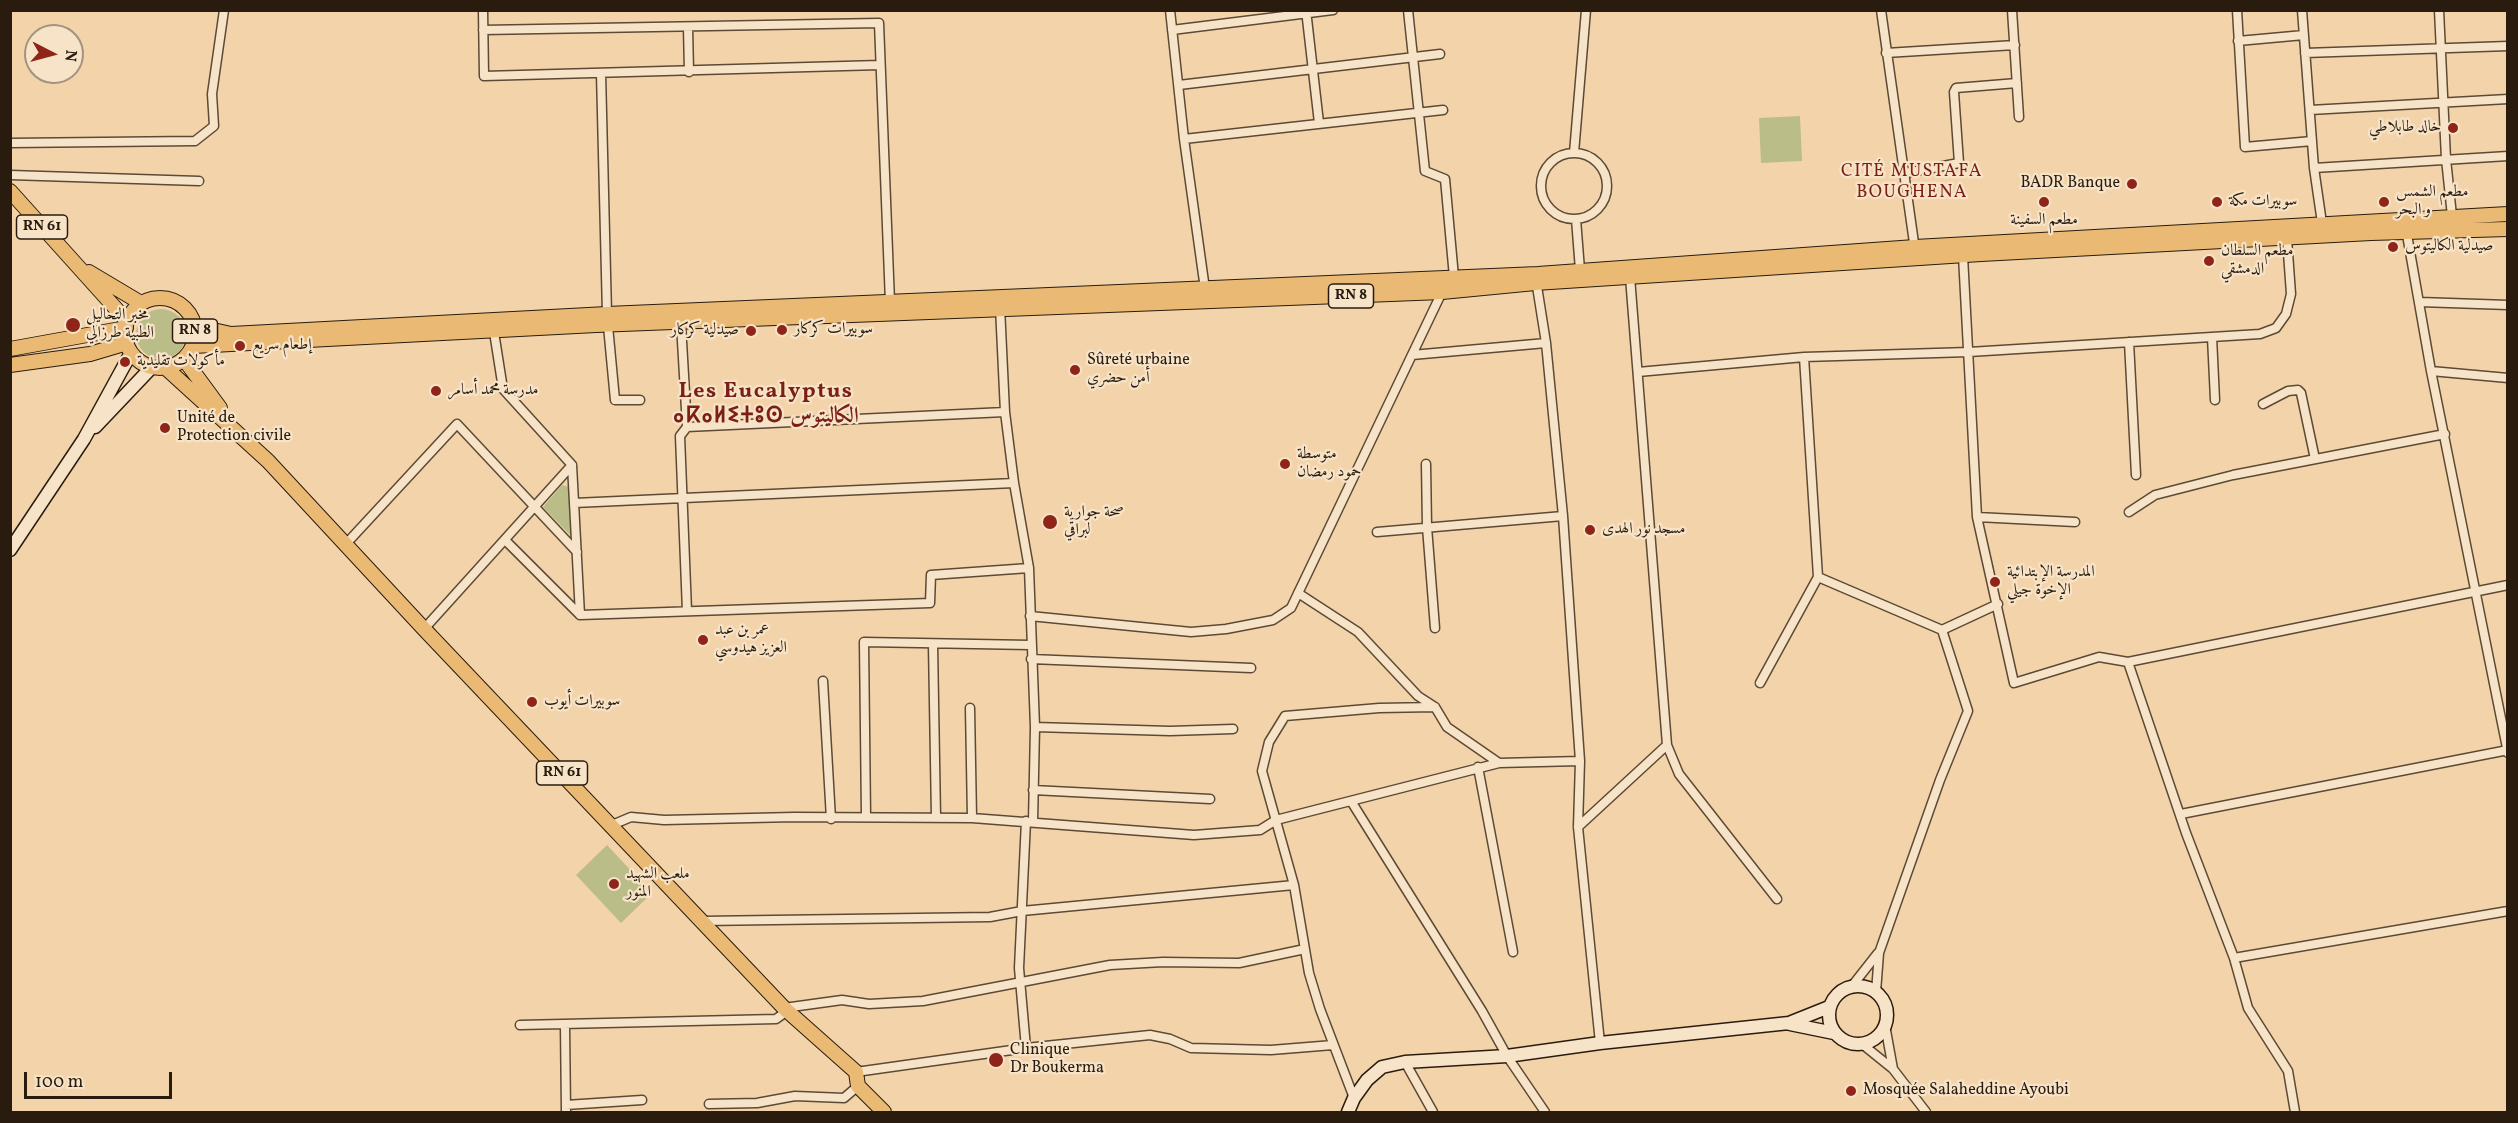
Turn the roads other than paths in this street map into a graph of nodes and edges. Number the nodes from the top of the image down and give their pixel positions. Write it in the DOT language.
graph roads {
  1 [pos="224,10"];
  2 [pos="483,10"];
  3 [pos="1170,10"];
  4 [pos="1333,10"];
  5 [pos="1408,10"];
  6 [pos="1586,10"];
  7 [pos="1881,10"];
  8 [pos="2012,10"];
  9 [pos="2236,10"];
  10 [pos="2302,10"];
  11 [pos="2439,10"];
  12 [pos="1306,12"];
  13 [pos="688,27"];
  14 [pos="483,30"];
  15 [pos="1172,30"];
  16 [pos="2304,35"];
  17 [pos="2238,41"];
  18 [pos="2015,45"];
  19 [pos="2508,46"];
  20 [pos="2441,48"];
  21 [pos="1886,53"];
  22 [pos="2305,53"];
  23 [pos="1440,54"];
  24 [pos="1413,58"];
  25 [pos="880,64"];
  26 [pos="1314,70"];
  27 [pos="690,72"];
  28 [pos="601,74"];
  29 [pos="2017,83"];
  30 [pos="1179,85"];
  31 [pos="2508,99"];
  32 [pos="2443,102"];
  33 [pos="1443,110"];
  34 [pos="2310,110"];
  35 [pos="1418,115"];
  36 [pos="2019,117"];
  37 [pos="1319,123"];
  38 [pos="1184,140"];
  39 [pos="2312,141"];
  40 [pos="10,143"];
  41 [pos="1574,153"];
  42 [pos="2508,156"];
  43 [pos="2446,159"];
  44 [pos="2314,168"];
  45 [pos="1906,173"];
  46 [pos="10,175"];
  47 [pos="199,181"];
  48 [pos="10,191"];
  49 [pos="2508,214"];
  50 [pos="2452,216"];
  51 [pos="1576,219"];
  52 [pos="2322,223"];
  53 [pos="2405,226"];
  54 [pos="2508,228"];
  55 [pos="2287,239"];
  56 [pos="1916,253"];
  57 [pos="1963,256"];
  58 [pos="74,264"];
  59 [pos="1580,270"];
  60 [pos="1455,277"];
  61 [pos="1630,277"];
  62 [pos="1537,278"];
  63 [pos="1205,289"];
  64 [pos="1442,292"];
  65 [pos="890,302"];
  66 [pos="2420,302"];
  67 [pos="141,303"];
  68 [pos="1000,303"];
  69 [pos="2508,305"];
  70 [pos="608,320"];
  71 [pos="681,324"];
  72 [pos="127,325"];
  73 [pos="195,326"];
  74 [pos="494,332"];
  75 [pos="2212,337"];
  76 [pos="2129,342"];
  77 [pos="1546,343"];
  78 [pos="193,346"];
  79 [pos="129,348"];
  80 [pos="10,349"];
  81 [pos="1969,352"];
  82 [pos="1412,354"];
  83 [pos="1804,357"];
  84 [pos="184,359"];
  85 [pos="10,366"];
  86 [pos="151,368"];
  87 [pos="167,369"];
  88 [pos="2431,371"];
  89 [pos="1638,372"];
  90 [pos="2508,378"];
  91 [pos="640,399"];
  92 [pos="2215,399"];
  93 [pos="2263,404"];
  94 [pos="1005,412"];
  95 [pos="687,427"];
  96 [pos="238,432"];
  97 [pos="2445,434"];
  98 [pos="84,439"];
  99 [pos="2315,459"];
  100 [pos="1426,464"];
  101 [pos="572,465"];
  102 [pos="2136,475"];
  103 [pos="1014,483"];
  104 [pos="683,499"];
  105 [pos="574,503"];
  106 [pos="534,506"];
  107 [pos="2129,512"];
  108 [pos="1563,516"];
  109 [pos="1977,517"];
  110 [pos="2075,522"];
  111 [pos="1427,527"];
  112 [pos="1377,532"];
  113 [pos="505,540"];
  114 [pos="345,545"];
  115 [pos="10,550"];
  116 [pos="577,552"];
  117 [pos="1029,568"];
  118 [pos="1818,577"];
  119 [pos="2508,585"];
  120 [pos="2476,592"];
  121 [pos="1298,593"];
  122 [pos="1998,604"];
  123 [pos="687,611"];
  124 [pos="580,615"];
  125 [pos="1030,616"];
  126 [pos="1435,628"];
  127 [pos="424,629"];
  128 [pos="1942,630"];
  129 [pos="933,644"];
  130 [pos="1030,645"];
  131 [pos="1031,659"];
  132 [pos="2128,662"];
  133 [pos="1251,668"];
  134 [pos="823,681"];
  135 [pos="1761,683"];
  136 [pos="1435,707"];
  137 [pos="970,708"];
  138 [pos="1035,727"];
  139 [pos="1233,729"];
  140 [pos="1667,745"];
  141 [pos="2507,751"];
  142 [pos="1580,761"];
  143 [pos="1499,763"];
  144 [pos="1478,767"];
  145 [pos="1033,790"];
  146 [pos="1210,799"];
  147 [pos="1351,801"];
  148 [pos="2181,814"];
  149 [pos="866,817"];
  150 [pos="936,818"];
  151 [pos="972,818"];
  152 [pos="831,819"];
  153 [pos="1276,820"];
  154 [pos="1029,822"];
  155 [pos="612,825"];
  156 [pos="1578,827"];
  157 [pos="1294,885"];
  158 [pos="1777,899"];
  159 [pos="1022,911"];
  160 [pos="2508,911"];
  161 [pos="701,921"];
  162 [pos="1305,949"];
  163 [pos="1513,952"];
  164 [pos="1879,953"];
  165 [pos="2234,958"];
  166 [pos="1021,983"];
  167 [pos="1852,986"];
  168 [pos="1876,992"];
  169 [pos="1829,1007"];
  170 [pos="786,1009"];
  171 [pos="1789,1023"];
  172 [pos="520,1025"];
  173 [pos="1885,1025"];
  174 [pos="565,1026"];
  175 [pos="1834,1033"];
  176 [pos="1600,1042"];
  177 [pos="1862,1044"];
  178 [pos="1333,1045"];
  179 [pos="1026,1048"];
  180 [pos="1507,1056"];
  181 [pos="1405,1062"];
  182 [pos="1893,1069"];
  183 [pos="857,1079"];
  184 [pos="1354,1098"];
  185 [pos="642,1101"];
  186 [pos="709,1104"];
  187 [pos="566,1109"];
  188 [pos="884,1113"];
  189 [pos="1348,1113"];
  190 [pos="1433,1113"];
  191 [pos="1545,1113"];
  192 [pos="1926,1113"];
  193 [pos="2295,1113"];
  1 -- 40 [label="street"];
  2 -- 14 [label="street"];
  3 -- 15 [label="street"];
  4 -- 12 [label="street"];
  5 -- 24 [label="street"];
  6 -- 41 [label="street"];
  7 -- 21 [label="street"];
  8 -- 18 [label="street"];
  9 -- 17 [label="street"];
  10 -- 16 [label="street"];
  11 -- 20 [label="street"];
  12 -- 15 [label="street"];
  12 -- 26 [label="street"];
  13 -- 14 [label="street"];
  13 -- 25 [label="street"];
  13 -- 27 [label="street"];
  14 -- 28 [label="street"];
  15 -- 30 [label="street"];
  16 -- 17 [label="street"];
  16 -- 22 [label="street"];
  17 -- 39 [label="street"];
  18 -- 21 [label="street"];
  18 -- 29 [label="street"];
  19 -- 20 [label="street"];
  20 -- 22 [label="street"];
  20 -- 32 [label="street"];
  21 -- 45 [label="street"];
  22 -- 34 [label="street"];
  23 -- 24 [label="street"];
  24 -- 26 [label="street"];
  24 -- 35 [label="street"];
  25 -- 27 [label="street"];
  25 -- 65 [label="street"];
  26 -- 30 [label="street"];
  26 -- 37 [label="street"];
  27 -- 28 [label="street"];
  28 -- 70 [label="street"];
  29 -- 36 [label="street"];
  29 -- 45 [label="street"];
  30 -- 38 [label="street"];
  31 -- 32 [label="street"];
  32 -- 34 [label="street"];
  32 -- 43 [label="street"];
  33 -- 35 [label="street"];
  34 -- 39 [label="street"];
  35 -- 37 [label="street"];
  35 -- 60 [label="street"];
  37 -- 38 [label="street"];
  38 -- 63 [label="street"];
  39 -- 44 [label="street"];
  41 -- 51 [label="street"];
  41 -- 51 [label="street"];
  42 -- 43 [label="street"];
  43 -- 44 [label="street"];
  43 -- 50 [label="street"];
  44 -- 52 [label="street"];
  45 -- 56 [label="street"];
  46 -- 47 [label="street"];
  48 -- 58 [label="main road, RN 61"];
  49 -- 50 [label="main road, RN 8"];
  50 -- 53 [label="main road, RN 8"];
  51 -- 59 [label="street"];
  52 -- 53 [label="main road, RN 8"];
  52 -- 56 [label="main road, RN 8"];
  53 -- 54 [label="main road, RN 8"];
  53 -- 55 [label="main road, RN 8"];
  53 -- 66 [label="street"];
  55 -- 57 [label="main road, RN 8"];
  55 -- 75 [label="street"];
  56 -- 57 [label="main road, RN 8"];
  56 -- 59 [label="main road, RN 8"];
  56 -- 61 [label="main road, RN 8"];
  57 -- 81 [label="street"];
  58 -- 67 [label="main road, RN 61"];
  58 -- 72 [label="main road, RN 61"];
  59 -- 62 [label="main road, RN 8"];
  60 -- 62 [label="main road, RN 8"];
  60 -- 63 [label="main road, RN 8"];
  61 -- 62 [label="main road, RN 8"];
  61 -- 89 [label="street"];
  62 -- 64 [label="main road, RN 8"];
  62 -- 77 [label="street"];
  63 -- 68 [label="main road, RN 8"];
  64 -- 68 [label="main road, RN 8"];
  64 -- 82 [label="street"];
  65 -- 68 [label="main road, RN 8"];
  65 -- 70 [label="main road, RN 8"];
  66 -- 69 [label="street"];
  66 -- 88 [label="street"];
  67 -- 72 [label="main road"];
  67 -- 73 [label="main road, RN 8"];
  68 -- 71 [label="main road, RN 8"];
  68 -- 94 [label="street"];
  70 -- 71 [label="main road, RN 8"];
  70 -- 73 [label="main road, RN 8"];
  70 -- 74 [label="main road, RN 8"];
  70 -- 91 [label="street"];
  71 -- 95 [label="street"];
  72 -- 79 [label="main road"];
  72 -- 80 [label="main road"];
  73 -- 78 [label="main road, RN 8"];
  74 -- 78 [label="main road, RN 8"];
  74 -- 101 [label="street"];
  75 -- 76 [label="street"];
  75 -- 92 [label="street"];
  76 -- 81 [label="street"];
  76 -- 102 [label="street"];
  77 -- 82 [label="street"];
  77 -- 108 [label="street"];
  78 -- 84 [label="main road, RN 8"];
  79 -- 85 [label="main road"];
  79 -- 86 [label="main road"];
  79 -- 98 [label="street"];
  81 -- 83 [label="street"];
  81 -- 109 [label="street"];
  82 -- 121 [label="street"];
  83 -- 89 [label="street"];
  83 -- 118 [label="street"];
  84 -- 87 [label="main road, RN 8"];
  84 -- 96 [label="main road, RN 61"];
  86 -- 87 [label="main road"];
  86 -- 98 [label="street"];
  87 -- 96 [label="main road, RN 61"];
  88 -- 90 [label="street"];
  88 -- 97 [label="street"];
  89 -- 140 [label="street"];
  93 -- 99 [label="street"];
  94 -- 95 [label="street"];
  94 -- 103 [label="street"];
  95 -- 104 [label="street"];
  96 -- 114 [label="main road, RN 61"];
  97 -- 99 [label="street"];
  97 -- 120 [label="street"];
  98 -- 115 [label="street"];
  99 -- 107 [label="street"];
  100 -- 111 [label="street"];
  101 -- 105 [label="street"];
  101 -- 106 [label="street"];
  103 -- 104 [label="street"];
  103 -- 117 [label="street"];
  104 -- 105 [label="street"];
  104 -- 123 [label="street"];
  105 -- 116 [label="street"];
  106 -- 113 [label="street"];
  106 -- 114 [label="street"];
  106 -- 116 [label="street"];
  108 -- 111 [label="street"];
  108 -- 142 [label="street"];
  109 -- 110 [label="street"];
  109 -- 122 [label="street"];
  111 -- 112 [label="street"];
  111 -- 126 [label="street"];
  113 -- 124 [label="street"];
  113 -- 127 [label="street"];
  114 -- 127 [label="main road, RN 61"];
  116 -- 124 [label="street"];
  117 -- 123 [label="street"];
  117 -- 125 [label="street"];
  118 -- 128 [label="street"];
  118 -- 135 [label="street"];
  119 -- 120 [label="street"];
  120 -- 132 [label="street"];
  120 -- 141 [label="street"];
  121 -- 125 [label="street"];
  121 -- 136 [label="street"];
  122 -- 128 [label="street"];
  122 -- 132 [label="street"];
  123 -- 124 [label="street"];
  125 -- 130 [label="street"];
  127 -- 155 [label="main road, RN 61"];
  128 -- 164 [label="street"];
  129 -- 130 [label="street"];
  129 -- 149 [label="street"];
  129 -- 150 [label="street"];
  130 -- 131 [label="street"];
  131 -- 133 [label="street"];
  131 -- 138 [label="street"];
  132 -- 148 [label="street"];
  134 -- 152 [label="street"];
  136 -- 143 [label="street"];
  136 -- 153 [label="street"];
  137 -- 151 [label="street"];
  138 -- 139 [label="street"];
  138 -- 145 [label="street"];
  140 -- 156 [label="street"];
  140 -- 158 [label="street"];
  141 -- 148 [label="street"];
  142 -- 143 [label="street"];
  142 -- 156 [label="street"];
  143 -- 144 [label="street"];
  144 -- 147 [label="street"];
  144 -- 163 [label="street"];
  145 -- 146 [label="street"];
  145 -- 154 [label="street"];
  147 -- 153 [label="street"];
  147 -- 180 [label="street"];
  148 -- 165 [label="street"];
  149 -- 150 [label="street"];
  149 -- 152 [label="street"];
  150 -- 151 [label="street"];
  151 -- 154 [label="street"];
  152 -- 155 [label="street"];
  153 -- 154 [label="street"];
  153 -- 157 [label="street"];
  154 -- 159 [label="street"];
  155 -- 161 [label="main road, RN 61"];
  156 -- 176 [label="street"];
  157 -- 159 [label="street"];
  157 -- 162 [label="street"];
  159 -- 161 [label="street"];
  159 -- 166 [label="street"];
  160 -- 165 [label="street"];
  161 -- 170 [label="main road, RN 61"];
  162 -- 166 [label="street"];
  162 -- 178 [label="street"];
  164 -- 167 [label="street"];
  164 -- 168 [label="street"];
  165 -- 193 [label="street"];
  166 -- 170 [label="street"];
  166 -- 179 [label="street"];
  167 -- 168 [label="street"];
  167 -- 169 [label="street"];
  168 -- 173 [label="street"];
  169 -- 171 [label="street"];
  169 -- 175 [label="street"];
  170 -- 174 [label="street"];
  170 -- 183 [label="main road, RN 61"];
  171 -- 175 [label="street"];
  171 -- 176 [label="street"];
  172 -- 174 [label="street"];
  173 -- 177 [label="street"];
  173 -- 182 [label="street"];
  174 -- 187 [label="street"];
  175 -- 177 [label="street"];
  176 -- 180 [label="street"];
  177 -- 182 [label="street"];
  178 -- 179 [label="street"];
  178 -- 184 [label="street"];
  179 -- 183 [label="street"];
  180 -- 181 [label="street"];
  180 -- 191 [label="street"];
  181 -- 184 [label="street"];
  181 -- 190 [label="street"];
  182 -- 192 [label="street"];
  183 -- 186 [label="street"];
  183 -- 188 [label="main road, RN 61"];
  184 -- 189 [label="street"];
  185 -- 187 [label="street"];
}
